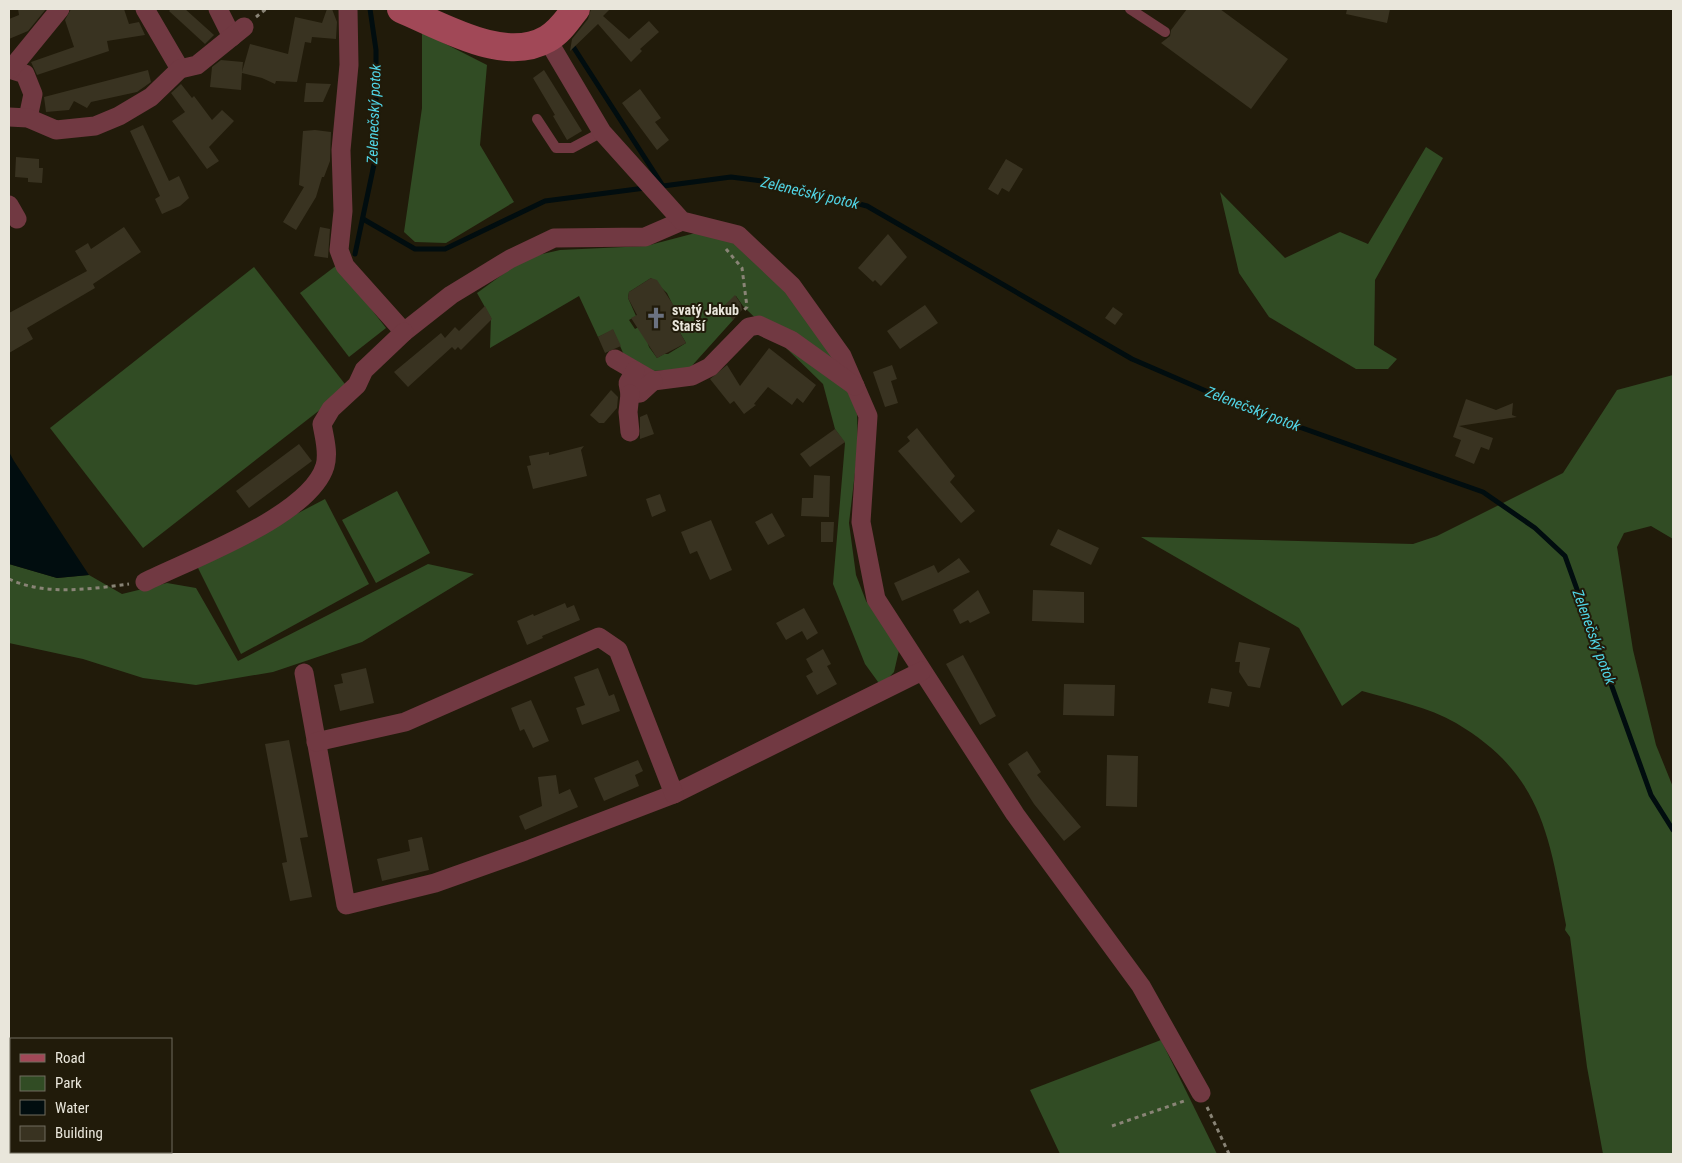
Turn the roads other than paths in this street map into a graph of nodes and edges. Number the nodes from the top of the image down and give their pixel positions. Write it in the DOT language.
graph roads {
  1 [pos="60,9"];
  2 [pos="145,9"];
  3 [pos="218,9"];
  4 [pos="348,9"];
  5 [pos="401,9"];
  6 [pos="576,9"];
  7 [pos="1130,9"];
  8 [pos="1165,32"];
  9 [pos="547,39"];
  10 [pos="10,69"];
  11 [pos="180,69"];
  12 [pos="9,117"];
  13 [pos="28,118"];
  14 [pos="537,119"];
  15 [pos="602,132"];
  16 [pos="682,221"];
  17 [pos="404,332"];
  18 [pos="615,359"];
  19 [pos="634,371"];
  20 [pos="653,382"];
  21 [pos="856,387"];
  22 [pos="630,394"];
  23 [pos="630,432"];
  24 [pos="145,582"];
  25 [pos="922,672"];
  26 [pos="304,673"];
  27 [pos="316,742"];
  28 [pos="674,794"];
  29 [pos="1201,1093"];
  1 -- 10 [label="street"];
  2 -- 11 [label="street"];
  3 -- 11 [label="street"];
  4 -- 17 [label="street"];
  5 -- 9 [label="street"];
  6 -- 9 [label="street"];
  7 -- 8 [label="lane"];
  9 -- 15 [label="street"];
  10 -- 13 [label="street"];
  11 -- 13 [label="street"];
  12 -- 13 [label="street"];
  14 -- 15 [label="lane"];
  15 -- 16 [label="street"];
  16 -- 17 [label="street"];
  16 -- 21 [label="street"];
  17 -- 24 [label="street"];
  18 -- 19 [label="street"];
  19 -- 20 [label="street"];
  19 -- 22 [label="street"];
  20 -- 21 [label="street"];
  20 -- 22 [label="street"];
  21 -- 25 [label="street"];
  22 -- 23 [label="street"];
  25 -- 28 [label="street"];
  25 -- 29 [label="street"];
  26 -- 27 [label="street"];
  27 -- 28 [label="street"];
  27 -- 28 [label="street"];
}
